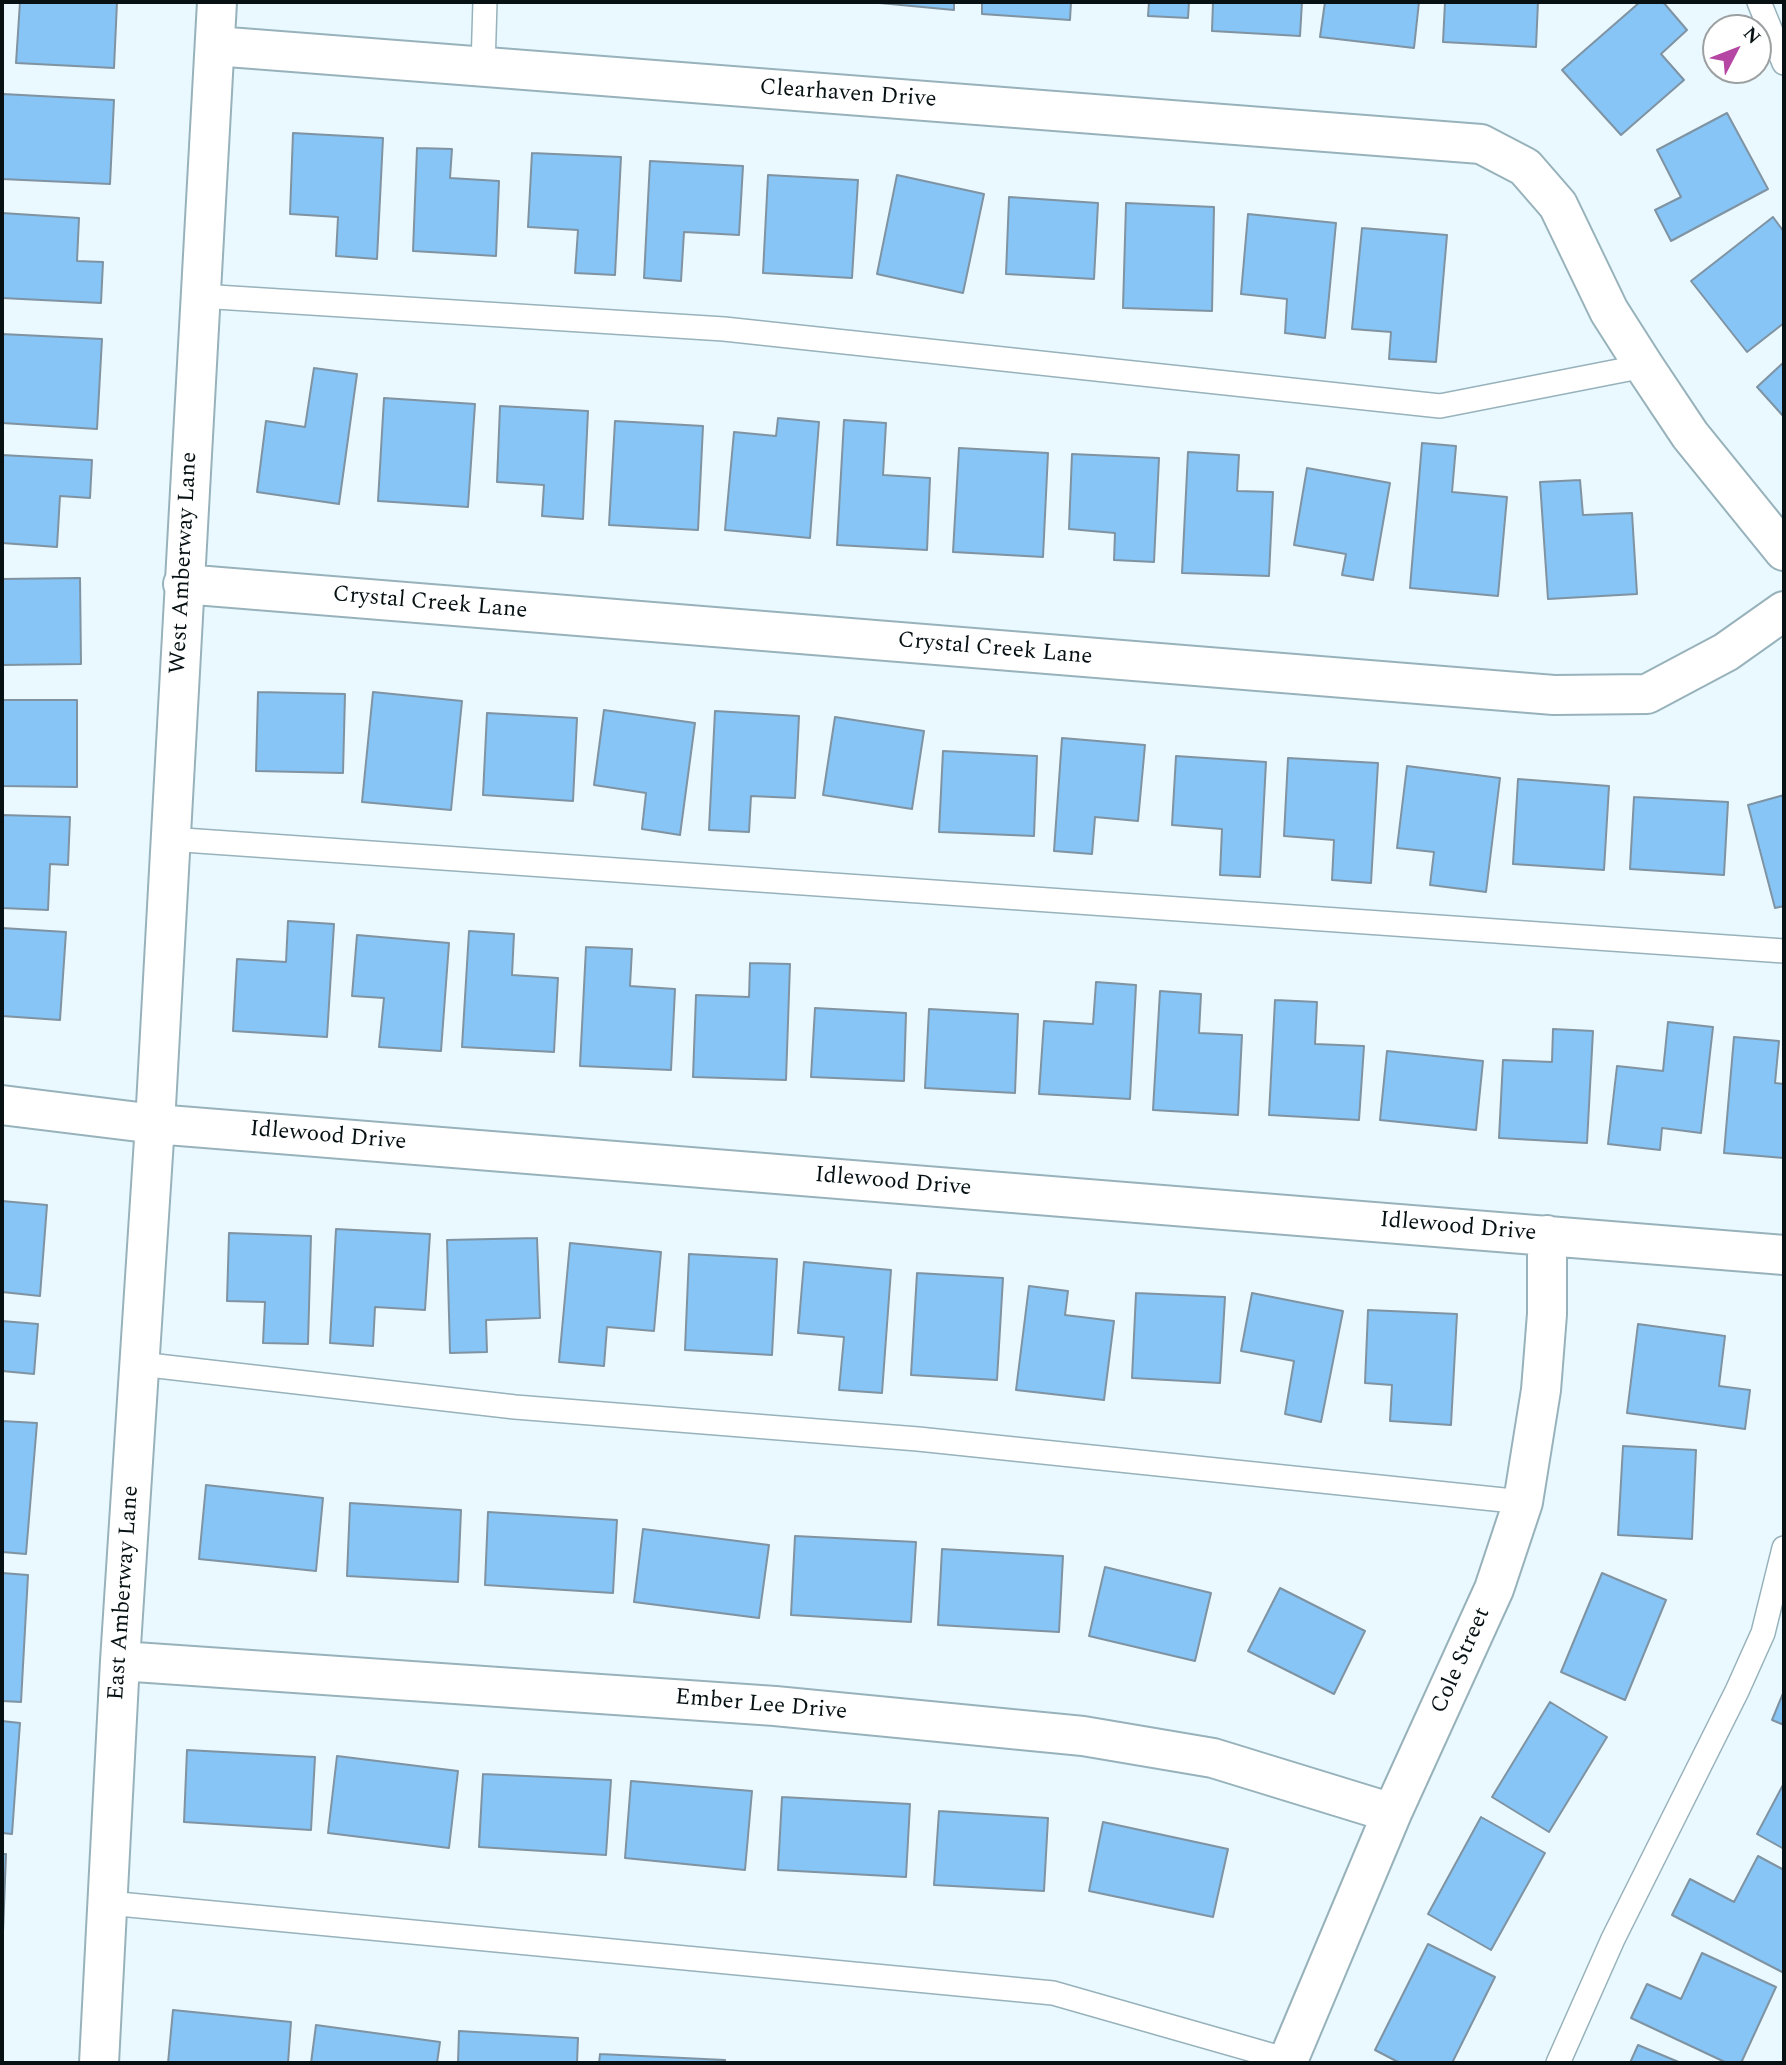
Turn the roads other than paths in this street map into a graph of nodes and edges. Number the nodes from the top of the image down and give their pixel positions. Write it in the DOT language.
graph roads {
  1 [pos="217,2"];
  2 [pos="485,2"];
  3 [pos="1759,2"];
  4 [pos="215,47"];
  5 [pos="1784,63"];
  6 [pos="483,67"];
  7 [pos="200,296"];
  8 [pos="1644,366"];
  9 [pos="1784,551"];
  10 [pos="183,584"];
  11 [pos="1784,611"];
  12 [pos="169,839"];
  13 [pos="1784,951"];
  14 [pos="2,1105"];
  15 [pos="155,1124"];
  16 [pos="1547,1235"];
  17 [pos="1784,1255"];
  18 [pos="139,1363"];
  19 [pos="1523,1502"];
  20 [pos="1784,1548"];
  21 [pos="120,1661"];
  22 [pos="1392,1813"];
  23 [pos="108,1903"];
  24 [pos="1288,2062"];
  25 [pos="99,2063"];
  26 [pos="1558,2063"];
  1 -- 4 [label="street, West Amberway Lane"];
  2 -- 6 [label="lane"];
  3 -- 5 [label="lane"];
  4 -- 6 [label="street, Clearhaven Drive"];
  4 -- 7 [label="street, West Amberway Lane"];
  6 -- 8 [label="street, Clearhaven Drive"];
  7 -- 8 [label="lane"];
  7 -- 10 [label="street, West Amberway Lane"];
  8 -- 9 [label="street"];
  10 -- 11 [label="street, Crystal Creek Lane"];
  10 -- 12 [label="street, West Amberway Lane"];
  12 -- 13 [label="lane"];
  12 -- 15 [label="street, West Amberway Lane"];
  14 -- 15 [label="street, Idlewood Drive"];
  15 -- 16 [label="street, Idlewood Drive"];
  15 -- 18 [label="street, East Amberway Lane"];
  16 -- 17 [label="street, Idlewood Drive"];
  16 -- 19 [label="street, Cole Street"];
  18 -- 19 [label="lane"];
  18 -- 21 [label="street, East Amberway Lane"];
  19 -- 22 [label="street, Cole Street"];
  20 -- 26 [label="lane"];
  21 -- 22 [label="street, Ember Lee Drive"];
  21 -- 23 [label="street, East Amberway Lane"];
  22 -- 24 [label="street, Cole Street"];
  23 -- 24 [label="lane"];
  23 -- 25 [label="street, East Amberway Lane"];
}
